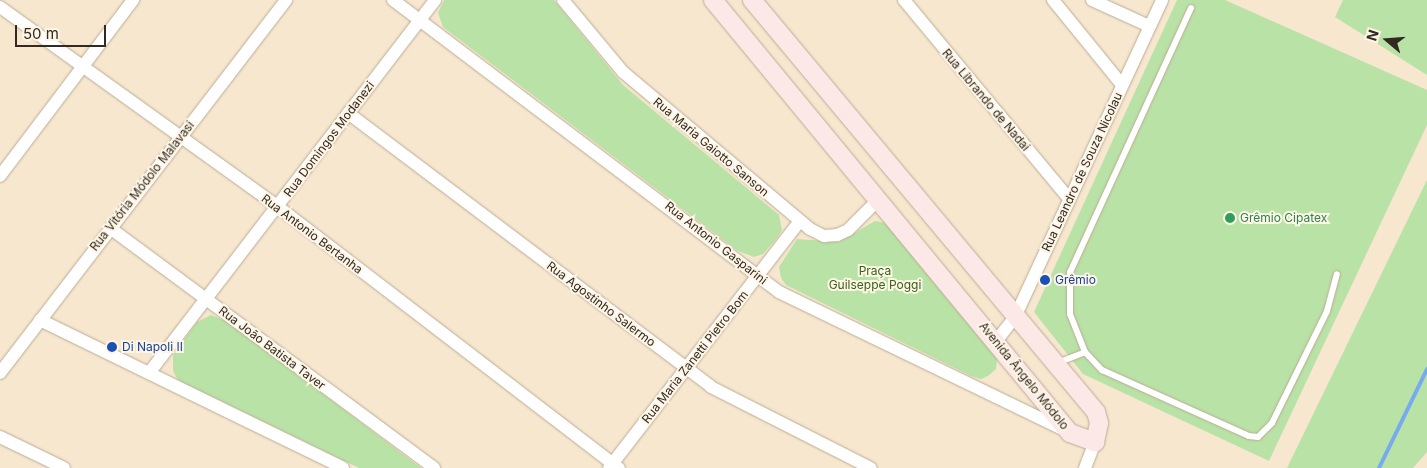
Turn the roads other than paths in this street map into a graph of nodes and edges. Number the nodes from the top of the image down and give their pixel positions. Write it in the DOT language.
graph roads {
  1 [pos="133,0"];
  2 [pos="286,0"];
  3 [pos="393,0"];
  4 [pos="435,0"];
  5 [pos="562,0"];
  6 [pos="713,0"];
  7 [pos="752,0"];
  8 [pos="904,0"];
  9 [pos="1053,0"];
  10 [pos="1092,0"];
  11 [pos="1162,0"];
  12 [pos="0,7"];
  13 [pos="1190,8"];
  14 [pos="420,20"];
  15 [pos="1150,26"];
  16 [pos="82,67"];
  17 [pos="1122,85"];
  18 [pos="348,114"];
  19 [pos="180,137"];
  20 [pos="0,176"];
  21 [pos="1069,199"];
  22 [pos="877,201"];
  23 [pos="277,206"];
  24 [pos="799,222"];
  25 [pos="110,228"];
  26 [pos="1337,274"];
  27 [pos="758,275"];
  28 [pos="206,299"];
  29 [pos="1015,316"];
  30 [pos="40,320"];
  31 [pos="997,340"];
  32 [pos="1085,352"];
  33 [pos="1054,364"];
  34 [pos="685,369"];
  35 [pos="0,373"];
  36 [pos="149,374"];
  37 [pos="1070,433"];
  38 [pos="0,437"];
  39 [pos="1095,442"];
  40 [pos="614,466"];
  41 [pos="64,468"];
  42 [pos="343,468"];
  43 [pos="434,468"];
  44 [pos="871,468"];
  45 [pos="1085,468"];
  1 -- 16 [label="street"];
  2 -- 19 [label="street, Rua Vitória Módolo Malavasi"];
  3 -- 14 [label="street, Rua Antonio Gasparini"];
  4 -- 14 [label="street, Rua Domingos Modanezi"];
  5 -- 24 [label="street, Rua Maria Gaiotto Sanson"];
  6 -- 22 [label="street, Avenida Ângelo Módolo"];
  7 -- 29 [label="street"];
  8 -- 21 [label="street, Rua Librando de Nadai"];
  9 -- 17 [label="street"];
  10 -- 15 [label="street"];
  11 -- 15 [label="street, Rua Leandro de Souza Nicolau"];
  12 -- 16 [label="street, Rua Antonio Bertanha"];
  13 -- 32 [label="lane"];
  14 -- 18 [label="street, Rua Domingos Modanezi"];
  14 -- 27 [label="street, Rua Antonio Gasparini"];
  15 -- 17 [label="street, Rua Leandro de Souza Nicolau"];
  16 -- 19 [label="street, Rua Antonio Bertanha"];
  16 -- 20 [label="street"];
  17 -- 21 [label="street, Rua Leandro de Souza Nicolau"];
  18 -- 23 [label="street, Rua Domingos Modanezi"];
  18 -- 34 [label="street, Rua Agostinho Salermo"];
  19 -- 23 [label="street, Rua Antonio Bertanha"];
  19 -- 25 [label="street, Rua Vitória Módolo Malavasi"];
  21 -- 29 [label="street, Rua Leandro de Souza Nicolau"];
  22 -- 24 [label="street, Rua Maria Gaiotto Sanson"];
  22 -- 31 [label="street, Avenida Ângelo Módolo"];
  23 -- 28 [label="street, Rua Domingos Modanezi"];
  23 -- 40 [label="street, Rua Antonio Bertanha"];
  24 -- 27 [label="street, Rua Maria Zanetti Pietro Bom"];
  25 -- 28 [label="street, Rua João Batista Taver"];
  25 -- 30 [label="street, Rua Vitória Módolo Malavasi"];
  26 -- 32 [label="lane"];
  27 -- 34 [label="street, Rua Maria Zanetti Pietro Bom"];
  27 -- 37 [label="street, Rua Antonio Gasparini"];
  28 -- 36 [label="street, Rua Domingos Modanezi"];
  28 -- 43 [label="street, Rua João Batista Taver"];
  29 -- 31 [label="street, Rua Leandro de Souza Nicolau"];
  29 -- 33 [label="street"];
  30 -- 35 [label="street, Rua Vitória Módolo Malavasi"];
  30 -- 36 [label="street"];
  31 -- 37 [label="street, Avenida Ângelo Módolo"];
  32 -- 33 [label="lane"];
  33 -- 39 [label="street"];
  34 -- 40 [label="street, Rua Maria Zanetti Pietro Bom"];
  34 -- 44 [label="street, Rua Agostinho Salermo"];
  36 -- 42 [label="street"];
  37 -- 39 [label="street, Avenida Ângelo Módolo"];
  38 -- 41 [label="street"];
  39 -- 45 [label="street"];
}
